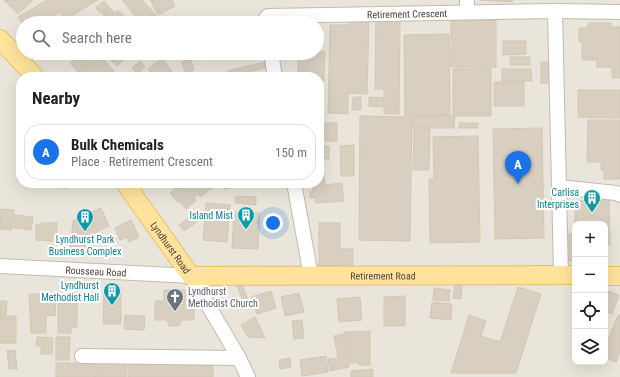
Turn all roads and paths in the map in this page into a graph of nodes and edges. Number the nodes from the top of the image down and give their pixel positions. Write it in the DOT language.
graph roads {
  1 [pos="467,6"];
  2 [pos="521,6"];
  3 [pos="555,11"];
  4 [pos="620,12"];
  5 [pos="268,16"];
  6 [pos="0,39"];
  7 [pos="16,56"];
  8 [pos="19,60"];
  9 [pos="272,60"];
  10 [pos="30,72"];
  11 [pos="274,72"];
  12 [pos="559,187"];
  13 [pos="129,188"];
  14 [pos="295,188"];
  15 [pos="620,195"];
  16 [pos="0,266"];
  17 [pos="568,275"];
  18 [pos="191,276"];
  19 [pos="311,276"];
  20 [pos="608,276"];
  21 [pos="620,276"];
  22 [pos="82,356"];
  23 [pos="239,358"];
  24 [pos="248,377"];
  1 -- 2 [label="street, Retirement Crescent"];
  1 -- 5 [label="street, Retirement Crescent"];
  2 -- 3 [label="street, Retirement Crescent"];
  3 -- 4 [label="street, Retirement Crescent"];
  3 -- 12 [label="street"];
  6 -- 7 [label="main road"];
  8 -- 10 [label="main road"];
  9 -- 11 [label="street"];
  12 -- 15 [label="street"];
  12 -- 17 [label="street"];
  13 -- 18 [label="main road, Lyndhurst Road"];
  14 -- 19 [label="street"];
  16 -- 18 [label="street, Rousseau Road"];
  17 -- 19 [label="main road, Retirement Road"];
  18 -- 19 [label="main road, Retirement Road"];
  18 -- 23 [label="street, Lyndhurst Road"];
  20 -- 21 [label="main road"];
  22 -- 23 [label="street"];
  23 -- 24 [label="street, Lyndhurst Road"];
}
